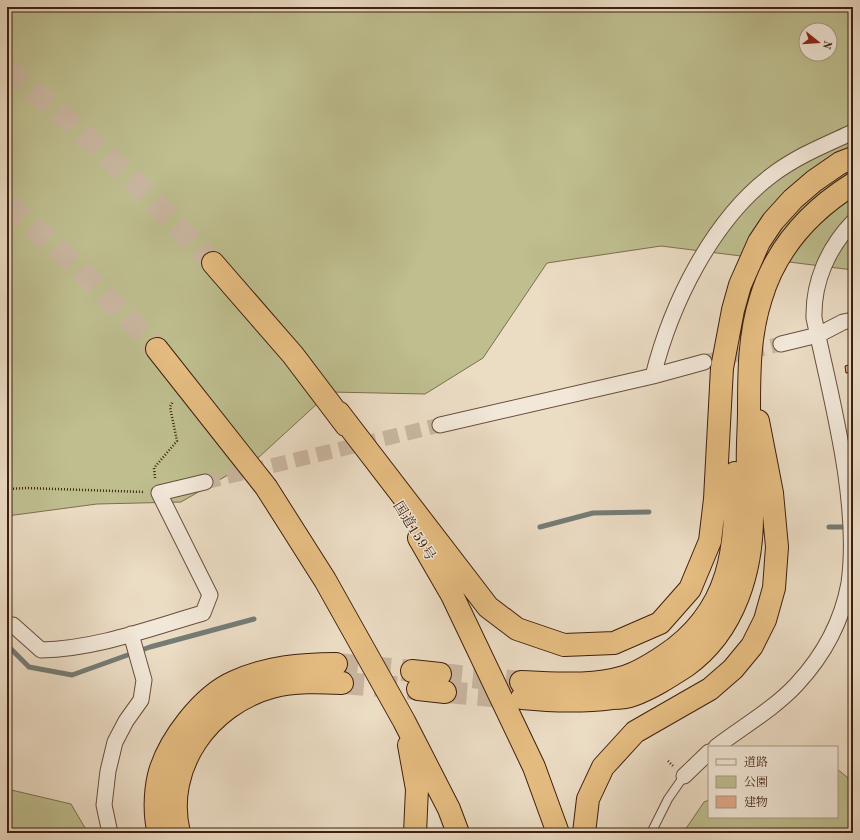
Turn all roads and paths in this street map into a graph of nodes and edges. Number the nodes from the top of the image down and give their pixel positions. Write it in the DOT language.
graph roads {
  1 [pos="853,132"];
  2 [pos="853,158"];
  3 [pos="853,184"];
  4 [pos="853,222"];
  5 [pos="213,262"];
  6 [pos="733,310"];
  7 [pos="853,320"];
  8 [pos="818,335"];
  9 [pos="781,344"];
  10 [pos="157,349"];
  11 [pos="704,362"];
  12 [pos="749,375"];
  13 [pos="653,376"];
  14 [pos="174,398"];
  15 [pos="339,413"];
  16 [pos="440,425"];
  17 [pos="206,482"];
  18 [pos="157,487"];
  19 [pos="7,489"];
  20 [pos="852,553"];
  21 [pos="13,625"];
  22 [pos="132,638"];
  23 [pos="415,680"];
  24 [pos="443,683"];
  25 [pos="404,721"];
  26 [pos="717,746"];
  27 [pos="708,753"];
  28 [pos="684,776"];
  29 [pos="110,833"];
  30 [pos="159,833"];
  31 [pos="179,833"];
  32 [pos="415,833"];
  33 [pos="458,833"];
  34 [pos="558,833"];
  35 [pos="584,833"];
  36 [pos="651,833"];
  1 -- 13 [label="street"];
  2 -- 6 [label="highway"];
  3 -- 12 [label="highway"];
  4 -- 8 [label="street"];
  5 -- 15 [label="highway, 国道159号"];
  6 -- 12 [label="highway"];
  6 -- 15 [label="highway"];
  7 -- 8 [label="street"];
  8 -- 9 [label="street"];
  8 -- 20 [label="street"];
  10 -- 25 [label="highway"];
  11 -- 13 [label="street"];
  12 -- 35 [label="highway"];
  13 -- 16 [label="street"];
  14 -- 18 [label="path"];
  15 -- 34 [label="highway, 国道159号"];
  17 -- 18 [label="street"];
  18 -- 19 [label="path"];
  18 -- 22 [label="street"];
  20 -- 26 [label="street"];
  21 -- 22 [label="street"];
  22 -- 29 [label="street"];
  23 -- 24 [label="highway"];
  25 -- 32 [label="highway"];
  25 -- 33 [label="highway"];
  27 -- 28 [label="street"];
  28 -- 36 [label="lane"];
  30 -- 31 [label="highway"];
}
